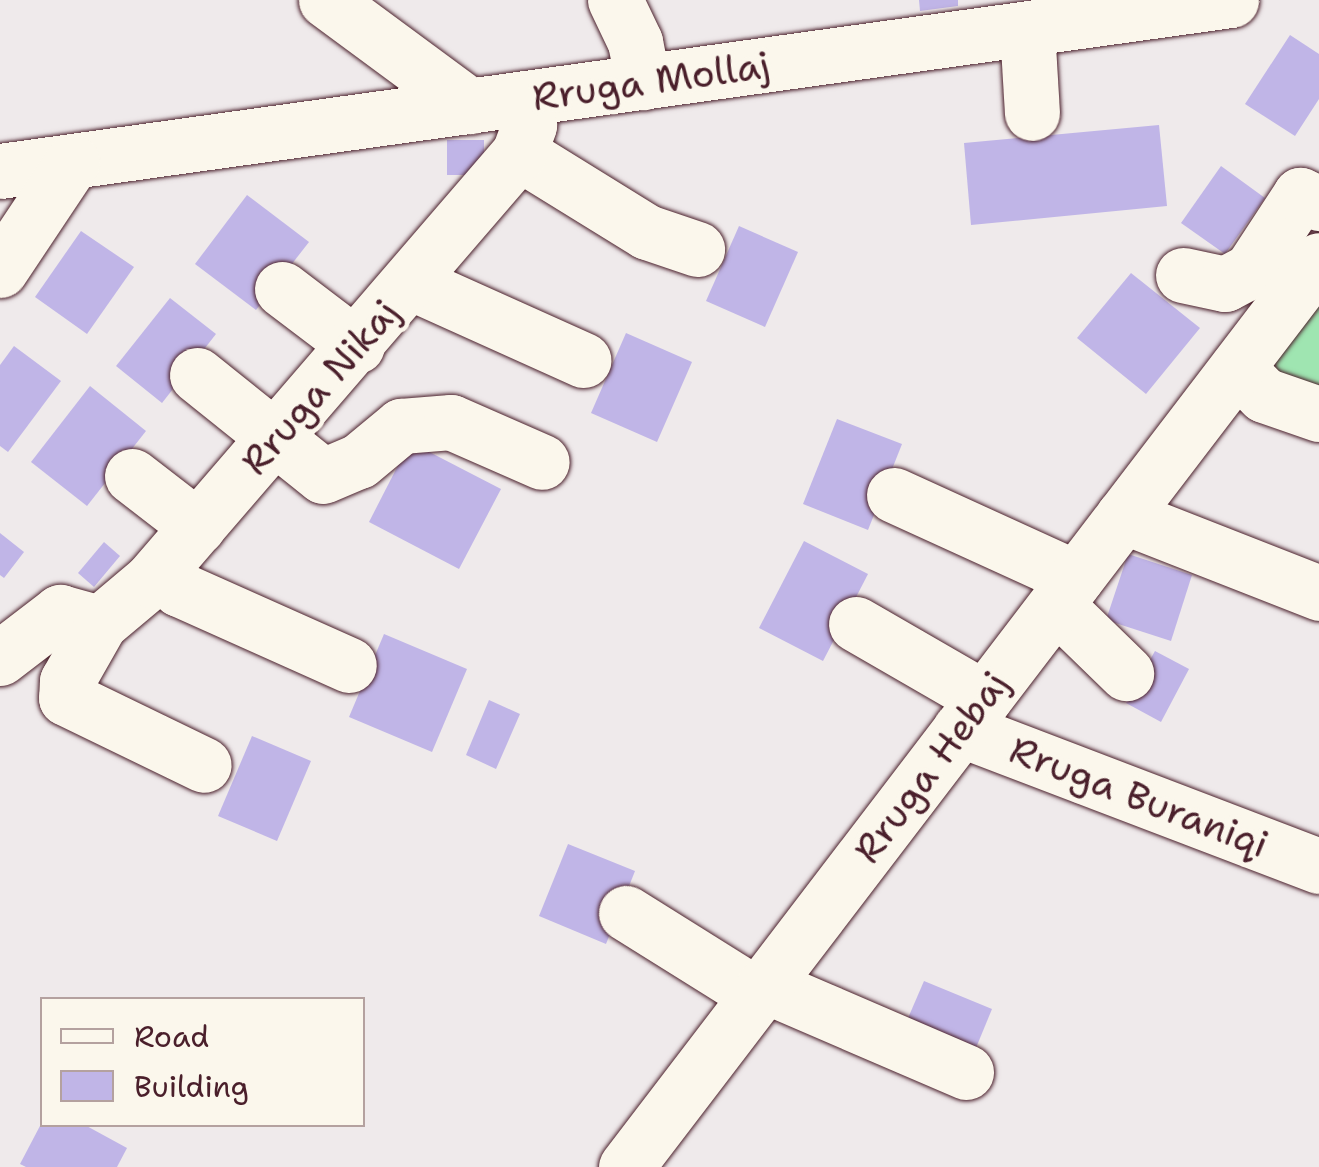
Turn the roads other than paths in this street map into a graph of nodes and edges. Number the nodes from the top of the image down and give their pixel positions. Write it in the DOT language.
graph roads {
  1 [pos="326,0"];
  2 [pos="615,0"];
  3 [pos="1231,0"];
  4 [pos="1027,28"];
  5 [pos="643,82"];
  6 [pos="496,102"];
  7 [pos="1032,113"];
  8 [pos="520,153"];
  9 [pos="72,162"];
  10 [pos="0,171"];
  11 [pos="1319,203"];
  12 [pos="679,245"];
  13 [pos="1319,260"];
  14 [pos="0,270"];
  15 [pos="1183,275"];
  16 [pos="412,282"];
  17 [pos="282,290"];
  18 [pos="356,346"];
  19 [pos="583,360"];
  20 [pos="1236,368"];
  21 [pos="197,376"];
  22 [pos="1319,414"];
  23 [pos="279,435"];
  24 [pos="542,462"];
  25 [pos="132,476"];
  26 [pos="894,495"];
  27 [pos="1123,516"];
  28 [pos="198,527"];
  29 [pos="162,568"];
  30 [pos="1066,591"];
  31 [pos="1319,593"];
  32 [pos="80,617"];
  33 [pos="856,624"];
  34 [pos="0,658"];
  35 [pos="349,665"];
  36 [pos="1126,673"];
  37 [pos="972,714"];
  38 [pos="204,765"];
  39 [pos="1319,865"];
  40 [pos="626,913"];
  41 [pos="761,990"];
  42 [pos="966,1072"];
  43 [pos="626,1167"];
  1 -- 6 [label="street"];
  2 -- 5 [label="street"];
  3 -- 4 [label="street, Rruga Mollaj"];
  4 -- 5 [label="street, Rruga Mollaj"];
  4 -- 7 [label="street"];
  5 -- 6 [label="street, Rruga Mollaj"];
  6 -- 8 [label="street"];
  6 -- 9 [label="street, Rruga Mollaj"];
  8 -- 12 [label="street"];
  8 -- 16 [label="street, Rruga Nikaj"];
  9 -- 10 [label="street, Rruga Mollaj"];
  9 -- 14 [label="street"];
  11 -- 15 [label="street"];
  13 -- 20 [label="street, Rruga Hebaj"];
  16 -- 18 [label="street, Rruga Nikaj"];
  16 -- 19 [label="street"];
  17 -- 18 [label="street"];
  18 -- 23 [label="street, Rruga Nikaj"];
  20 -- 22 [label="street"];
  20 -- 27 [label="street, Rruga Hebaj"];
  21 -- 23 [label="street"];
  23 -- 24 [label="street"];
  23 -- 28 [label="street, Rruga Nikaj"];
  25 -- 28 [label="street"];
  26 -- 30 [label="street"];
  27 -- 30 [label="street, Rruga Hebaj"];
  27 -- 31 [label="street"];
  28 -- 29 [label="street, Rruga Nikaj"];
  29 -- 32 [label="street, Rruga Nikaj"];
  29 -- 35 [label="street"];
  30 -- 36 [label="street"];
  30 -- 37 [label="street, Rruga Hebaj"];
  32 -- 34 [label="street, Rruga Nikaj"];
  32 -- 38 [label="street"];
  33 -- 37 [label="street, Rruga Buraniqi"];
  37 -- 39 [label="street, Rruga Buraniqi"];
  37 -- 41 [label="street, Rruga Hebaj"];
  40 -- 41 [label="street"];
  41 -- 42 [label="street"];
  41 -- 43 [label="street, Rruga Hebaj"];
}
